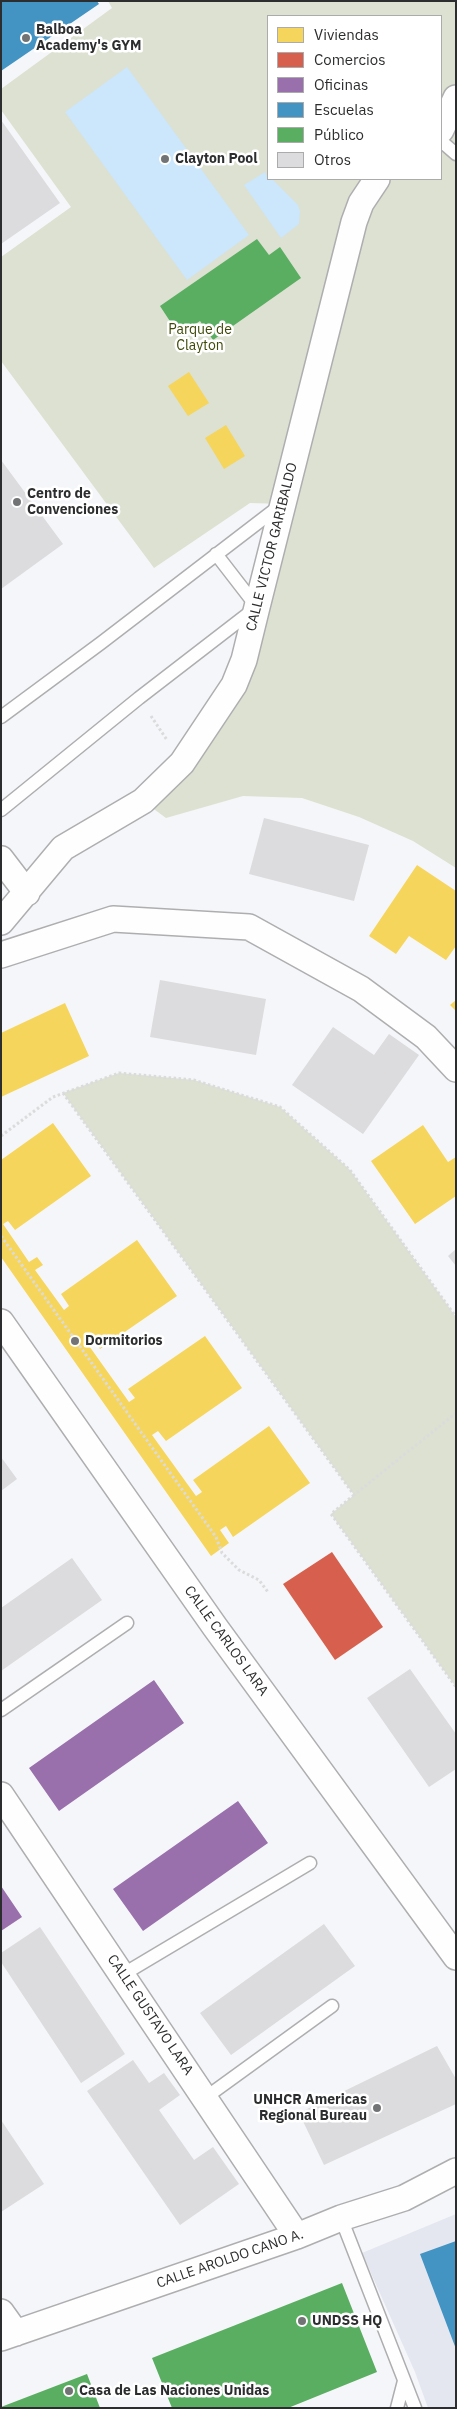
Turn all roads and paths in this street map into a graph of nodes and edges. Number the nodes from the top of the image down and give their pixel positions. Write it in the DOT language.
graph roads {
  1 [pos="456,98"];
  2 [pos="442,128"];
  3 [pos="442,142"];
  4 [pos="456,154"];
  5 [pos="375,180"];
  6 [pos="283,503"];
  7 [pos="216,554"];
  8 [pos="257,607"];
  9 [pos="138,698"];
  10 [pos="1,717"];
  11 [pos="182,763"];
  12 [pos="1,810"];
  13 [pos="1,859"];
  14 [pos="27,893"];
  15 [pos="1,922"];
  16 [pos="1,955"];
  17 [pos="456,1069"];
  18 [pos="63,1093"];
  19 [pos="1,1136"];
  20 [pos="1,1236"];
  21 [pos="456,1317"];
  22 [pos="1,1322"];
  23 [pos="456,1414"];
  24 [pos="354,1495"];
  25 [pos="268,1592"];
  26 [pos="127,1623"];
  27 [pos="456,1687"];
  28 [pos="1,1710"];
  29 [pos="1,1795"];
  30 [pos="310,1863"];
  31 [pos="456,1957"];
  32 [pos="122,1975"];
  33 [pos="332,2006"];
  34 [pos="205,2098"];
  35 [pos="456,2171"];
  36 [pos="341,2218"];
  37 [pos="297,2236"];
  38 [pos="1,2312"];
  39 [pos="9,2335"];
  40 [pos="404,2382"];
  41 [pos="397,2408"];
  42 [pos="415,2408"];
  1 -- 2 [label="street"];
  3 -- 4 [label="lane"];
  5 -- 6 [label="street, CALLE VICTOR GARIBALDO"];
  6 -- 7 [label="lane"];
  6 -- 8 [label="street, CALLE VICTOR GARIBALDO"];
  7 -- 8 [label="lane"];
  7 -- 10 [label="lane"];
  8 -- 9 [label="lane"];
  8 -- 11 [label="street, CALLE VICTOR GARIBALDO"];
  9 -- 11 [label="path"];
  9 -- 12 [label="lane"];
  11 -- 14 [label="street, CALLE VICTOR GARIBALDO"];
  13 -- 14 [label="street"];
  14 -- 15 [label="street"];
  16 -- 17 [label="street"];
  18 -- 19 [label="path"];
  18 -- 21 [label="path"];
  18 -- 24 [label="path"];
  20 -- 25 [label="path"];
  22 -- 31 [label="street, CALLE CARLOS LARA"];
  23 -- 24 [label="path"];
  24 -- 27 [label="path"];
  26 -- 28 [label="lane"];
  29 -- 32 [label="street, CALLE GUSTAVO LARA"];
  30 -- 32 [label="lane"];
  32 -- 34 [label="street, CALLE GUSTAVO LARA"];
  33 -- 34 [label="lane"];
  34 -- 37 [label="street, CALLE GUSTAVO LARA"];
  35 -- 36 [label="street, CALLE AROLDO CANO A."];
  36 -- 37 [label="street, CALLE AROLDO CANO A."];
  36 -- 40 [label="lane"];
  37 -- 39 [label="street, CALLE AROLDO CANO A."];
  38 -- 39 [label="street"];
  40 -- 41 [label="lane"];
  40 -- 42 [label="lane"];
}
